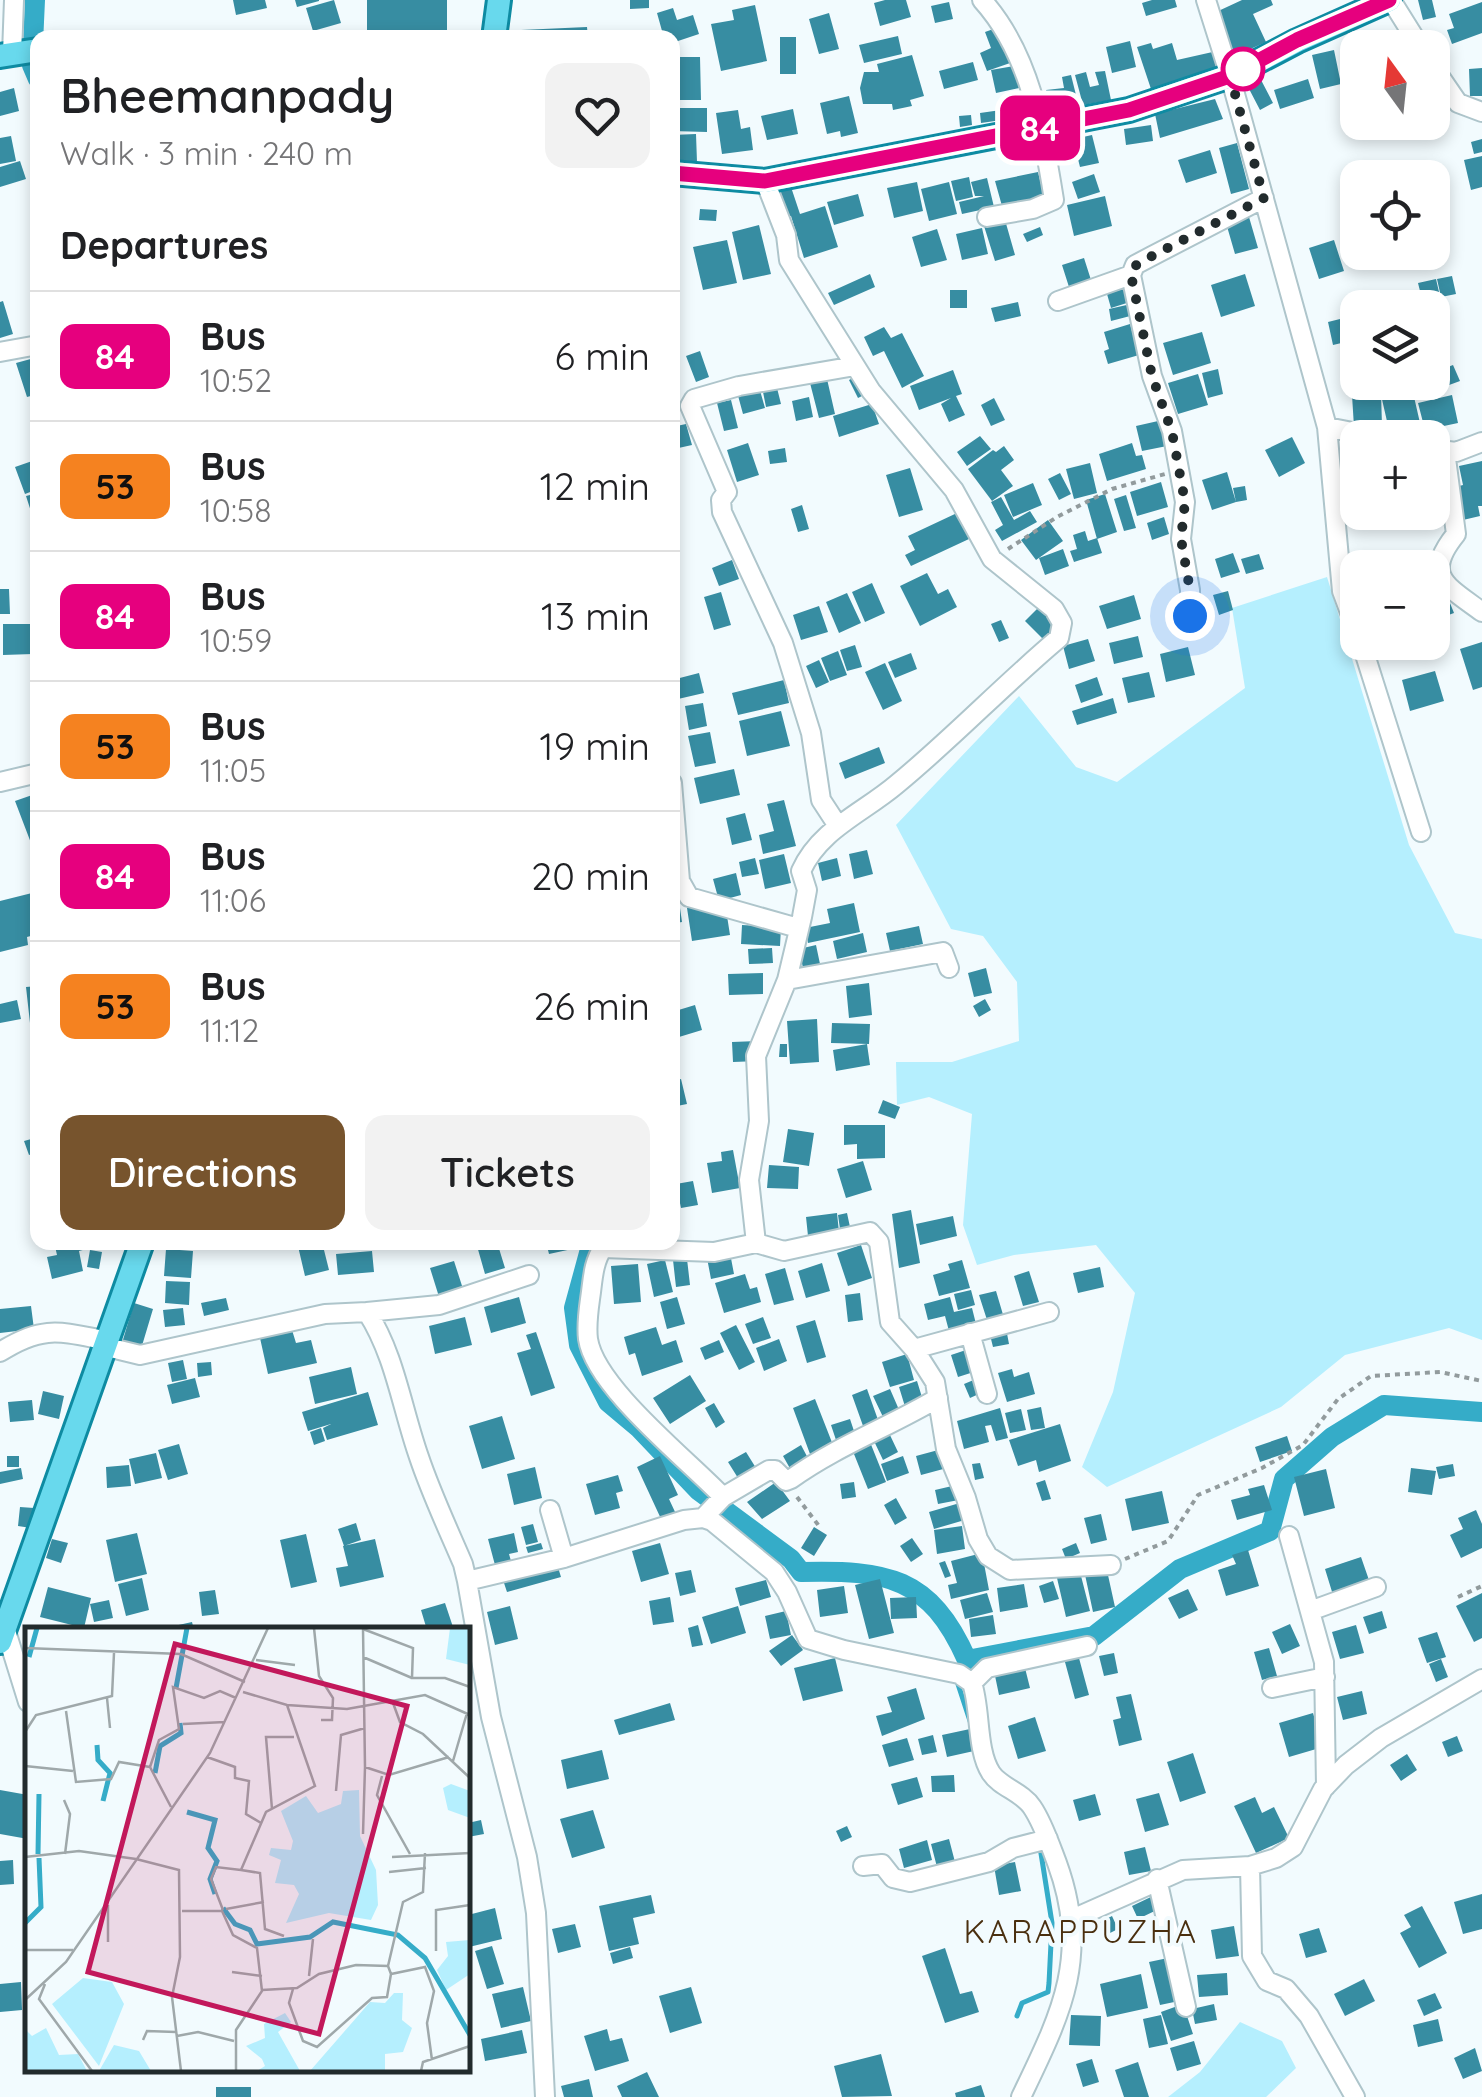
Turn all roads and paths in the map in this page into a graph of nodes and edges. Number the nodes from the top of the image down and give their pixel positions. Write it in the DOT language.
graph roads {
  1 [pos="14,0"];
  2 [pos="499,0"];
  3 [pos="982,0"];
  4 [pos="1206,0"];
  5 [pos="1390,0"];
  6 [pos="495,30"];
  7 [pos="1410,30"];
  8 [pos="18,53"];
  9 [pos="1230,76"];
  10 [pos="1450,91"];
  11 [pos="1482,112"];
  12 [pos="1040,128"];
  13 [pos="680,174"];
  14 [pos="765,181"];
  15 [pos="1264,198"];
  16 [pos="988,218"];
  17 [pos="1131,275"];
  18 [pos="1058,301"];
  19 [pos="30,346"];
  20 [pos="0,352"];
  21 [pos="855,366"];
  22 [pos="1327,427"];
  23 [pos="1340,430"];
  24 [pos="1482,442"];
  25 [pos="1450,451"];
  26 [pos="1179,470"];
  27 [pos="1450,504"];
  28 [pos="992,559"];
  29 [pos="1340,570"];
  30 [pos="1482,612"];
  31 [pos="1190,616"];
  32 [pos="1367,660"];
  33 [pos="30,776"];
  34 [pos="0,782"];
  35 [pos="838,826"];
  36 [pos="1422,832"];
  37 [pos="680,883"];
  38 [pos="798,928"];
  39 [pos="949,968"];
  40 [pos="787,980"];
  41 [pos="756,1243"];
  42 [pos="139,1250"];
  43 [pos="602,1250"];
  44 [pos="658,1250"];
  45 [pos="529,1275"];
  46 [pos="367,1312"];
  47 [pos="1048,1312"];
  48 [pos="970,1333"];
  49 [pos="108,1344"];
  50 [pos="914,1349"];
  51 [pos="0,1352"];
  52 [pos="1482,1381"];
  53 [pos="988,1394"];
  54 [pos="938,1398"];
  55 [pos="786,1481"];
  56 [pos="721,1499"];
  57 [pos="550,1510"];
  58 [pos="703,1518"];
  59 [pos="819,1526"];
  60 [pos="1289,1536"];
  61 [pos="564,1558"];
  62 [pos="1112,1565"];
  63 [pos="467,1581"];
  64 [pos="1482,1586"];
  65 [pos="1376,1587"];
  66 [pos="1458,1597"];
  67 [pos="1310,1611"];
  68 [pos="2,1635"];
  69 [pos="1088,1646"];
  70 [pos="1325,1677"];
  71 [pos="966,1679"];
  72 [pos="1482,1679"];
  73 [pos="1272,1688"];
  74 [pos="25,1692"];
  75 [pos="1326,1786"];
  76 [pos="1048,1839"];
  77 [pos="863,1866"];
  78 [pos="1250,1866"];
  79 [pos="1158,1879"];
  80 [pos="1070,1920"];
  81 [pos="1186,2006"];
  82 [pos="545,2097"];
  83 [pos="1021,2097"];
  84 [pos="1356,2097"];
  1 -- 8 [label="street"];
  2 -- 6 [label="main road"];
  3 -- 12 [label="street"];
  4 -- 9 [label="street"];
  5 -- 7 [label="street"];
  5 -- 9 [label="main road"];
  9 -- 12 [label="main road"];
  9 -- 15 [label="street"];
  10 -- 11 [label="street"];
  12 -- 14 [label="main road"];
  12 -- 16 [label="street"];
  13 -- 14 [label="main road"];
  14 -- 21 [label="street"];
  15 -- 17 [label="street"];
  15 -- 22 [label="street"];
  17 -- 18 [label="street"];
  17 -- 26 [label="street"];
  19 -- 20 [label="street"];
  21 -- 28 [label="street"];
  21 -- 35 [label="street"];
  22 -- 23 [label="street"];
  22 -- 29 [label="street"];
  24 -- 25 [label="street"];
  26 -- 28 [label="path"];
  26 -- 31 [label="street"];
  27 -- 30 [label="street"];
  28 -- 35 [label="street"];
  32 -- 36 [label="street"];
  33 -- 34 [label="street"];
  35 -- 38 [label="street"];
  37 -- 38 [label="street"];
  38 -- 40 [label="street"];
  39 -- 40 [label="street"];
  40 -- 41 [label="street"];
  41 -- 44 [label="street"];
  41 -- 50 [label="street"];
  42 -- 49 [label="main road"];
  43 -- 56 [label="street"];
  45 -- 46 [label="street"];
  46 -- 49 [label="street"];
  46 -- 63 [label="street"];
  47 -- 48 [label="street"];
  48 -- 50 [label="street"];
  48 -- 53 [label="street"];
  49 -- 51 [label="street"];
  49 -- 68 [label="main road"];
  50 -- 54 [label="street"];
  52 -- 62 [label="path"];
  54 -- 55 [label="street"];
  54 -- 62 [label="street"];
  55 -- 56 [label="street"];
  55 -- 59 [label="path"];
  56 -- 58 [label="street"];
  57 -- 61 [label="street"];
  58 -- 61 [label="street"];
  58 -- 71 [label="street"];
  60 -- 67 [label="street"];
  61 -- 63 [label="street"];
  63 -- 82 [label="street"];
  64 -- 66 [label="path"];
  65 -- 67 [label="street"];
  67 -- 70 [label="street"];
  68 -- 74 [label="street"];
  69 -- 71 [label="street"];
  70 -- 73 [label="street"];
  70 -- 75 [label="street"];
  71 -- 76 [label="street"];
  72 -- 75 [label="street"];
  75 -- 78 [label="street"];
  76 -- 77 [label="street"];
  76 -- 80 [label="street"];
  78 -- 79 [label="street"];
  78 -- 84 [label="street"];
  79 -- 80 [label="street"];
  79 -- 81 [label="street"];
  80 -- 83 [label="street"];
}
